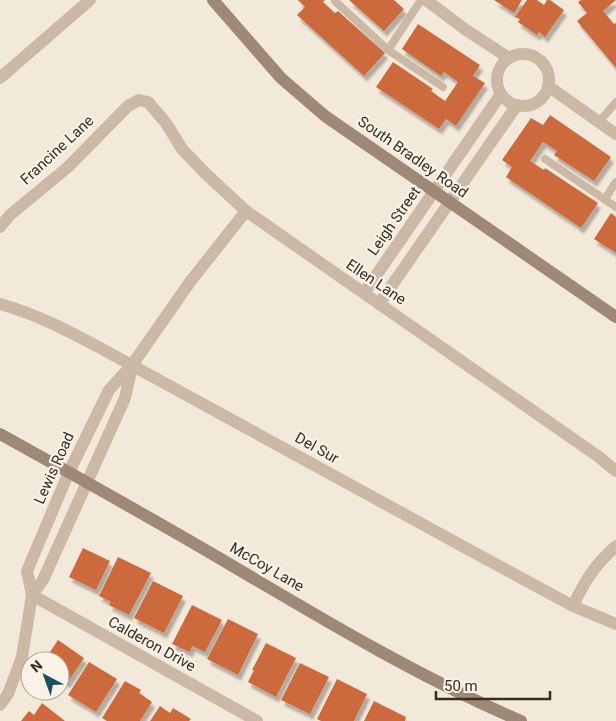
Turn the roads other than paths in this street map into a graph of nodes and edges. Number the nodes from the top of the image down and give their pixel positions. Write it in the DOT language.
graph roads {
  1 [pos="90,0"];
  2 [pos="213,0"];
  3 [pos="421,0"];
  4 [pos="426,0"];
  5 [pos="335,1"];
  6 [pos="388,50"];
  7 [pos="509,58"];
  8 [pos="0,78"];
  9 [pos="548,86"];
  10 [pos="443,87"];
  11 [pos="501,94"];
  12 [pos="139,100"];
  13 [pos="616,102"];
  14 [pos="517,105"];
  15 [pos="599,122"];
  16 [pos="616,134"];
  17 [pos="545,159"];
  18 [pos="616,182"];
  19 [pos="434,192"];
  20 [pos="605,199"];
  21 [pos="449,202"];
  22 [pos="616,207"];
  23 [pos="246,211"];
  24 [pos="0,227"];
  25 [pos="364,293"];
  26 [pos="0,304"];
  27 [pos="379,304"];
  28 [pos="616,317"];
  29 [pos="132,365"];
  30 [pos="0,434"];
  31 [pos="616,471"];
  32 [pos="69,472"];
  33 [pos="86,482"];
  34 [pos="616,546"];
  35 [pos="32,595"];
  36 [pos="574,606"];
  37 [pos="616,624"];
  38 [pos="0,705"];
  39 [pos="257,721"];
  40 [pos="521,721"];
  1 -- 8 [label="street"];
  2 -- 19 [label="street, South Bradley Road"];
  3 -- 6 [label="lane"];
  4 -- 7 [label="street"];
  5 -- 6 [label="lane"];
  6 -- 10 [label="lane"];
  7 -- 9 [label="street"];
  7 -- 11 [label="street"];
  9 -- 14 [label="street"];
  9 -- 15 [label="street"];
  11 -- 14 [label="street"];
  11 -- 19 [label="street, Leigh Street"];
  12 -- 23 [label="street, Ellen Lane"];
  12 -- 24 [label="street, Francine Lane"];
  13 -- 15 [label="lane"];
  14 -- 21 [label="street"];
  15 -- 16 [label="street"];
  17 -- 20 [label="lane"];
  18 -- 20 [label="lane"];
  19 -- 21 [label="street, South Bradley Road"];
  19 -- 25 [label="street, Leigh Street"];
  20 -- 22 [label="lane"];
  21 -- 27 [label="street"];
  21 -- 28 [label="street, South Bradley Road"];
  23 -- 25 [label="street, Ellen Lane"];
  23 -- 29 [label="street, Lewis Road"];
  25 -- 27 [label="street, Ellen Lane"];
  26 -- 29 [label="street, Del Sur"];
  27 -- 31 [label="street, Ellen Lane"];
  29 -- 32 [label="street, Lewis Road"];
  29 -- 33 [label="street, Lewis Road"];
  29 -- 36 [label="street, Del Sur"];
  30 -- 32 [label="street, McCoy Lane"];
  32 -- 33 [label="street, McCoy Lane"];
  32 -- 35 [label="street, Lewis Road"];
  33 -- 35 [label="street, Lewis Road"];
  33 -- 40 [label="street, McCoy Lane"];
  34 -- 36 [label="street"];
  35 -- 38 [label="street, Lewis Road"];
  35 -- 39 [label="street, Calderon Drive"];
  36 -- 37 [label="street, Del Sur"];
}
